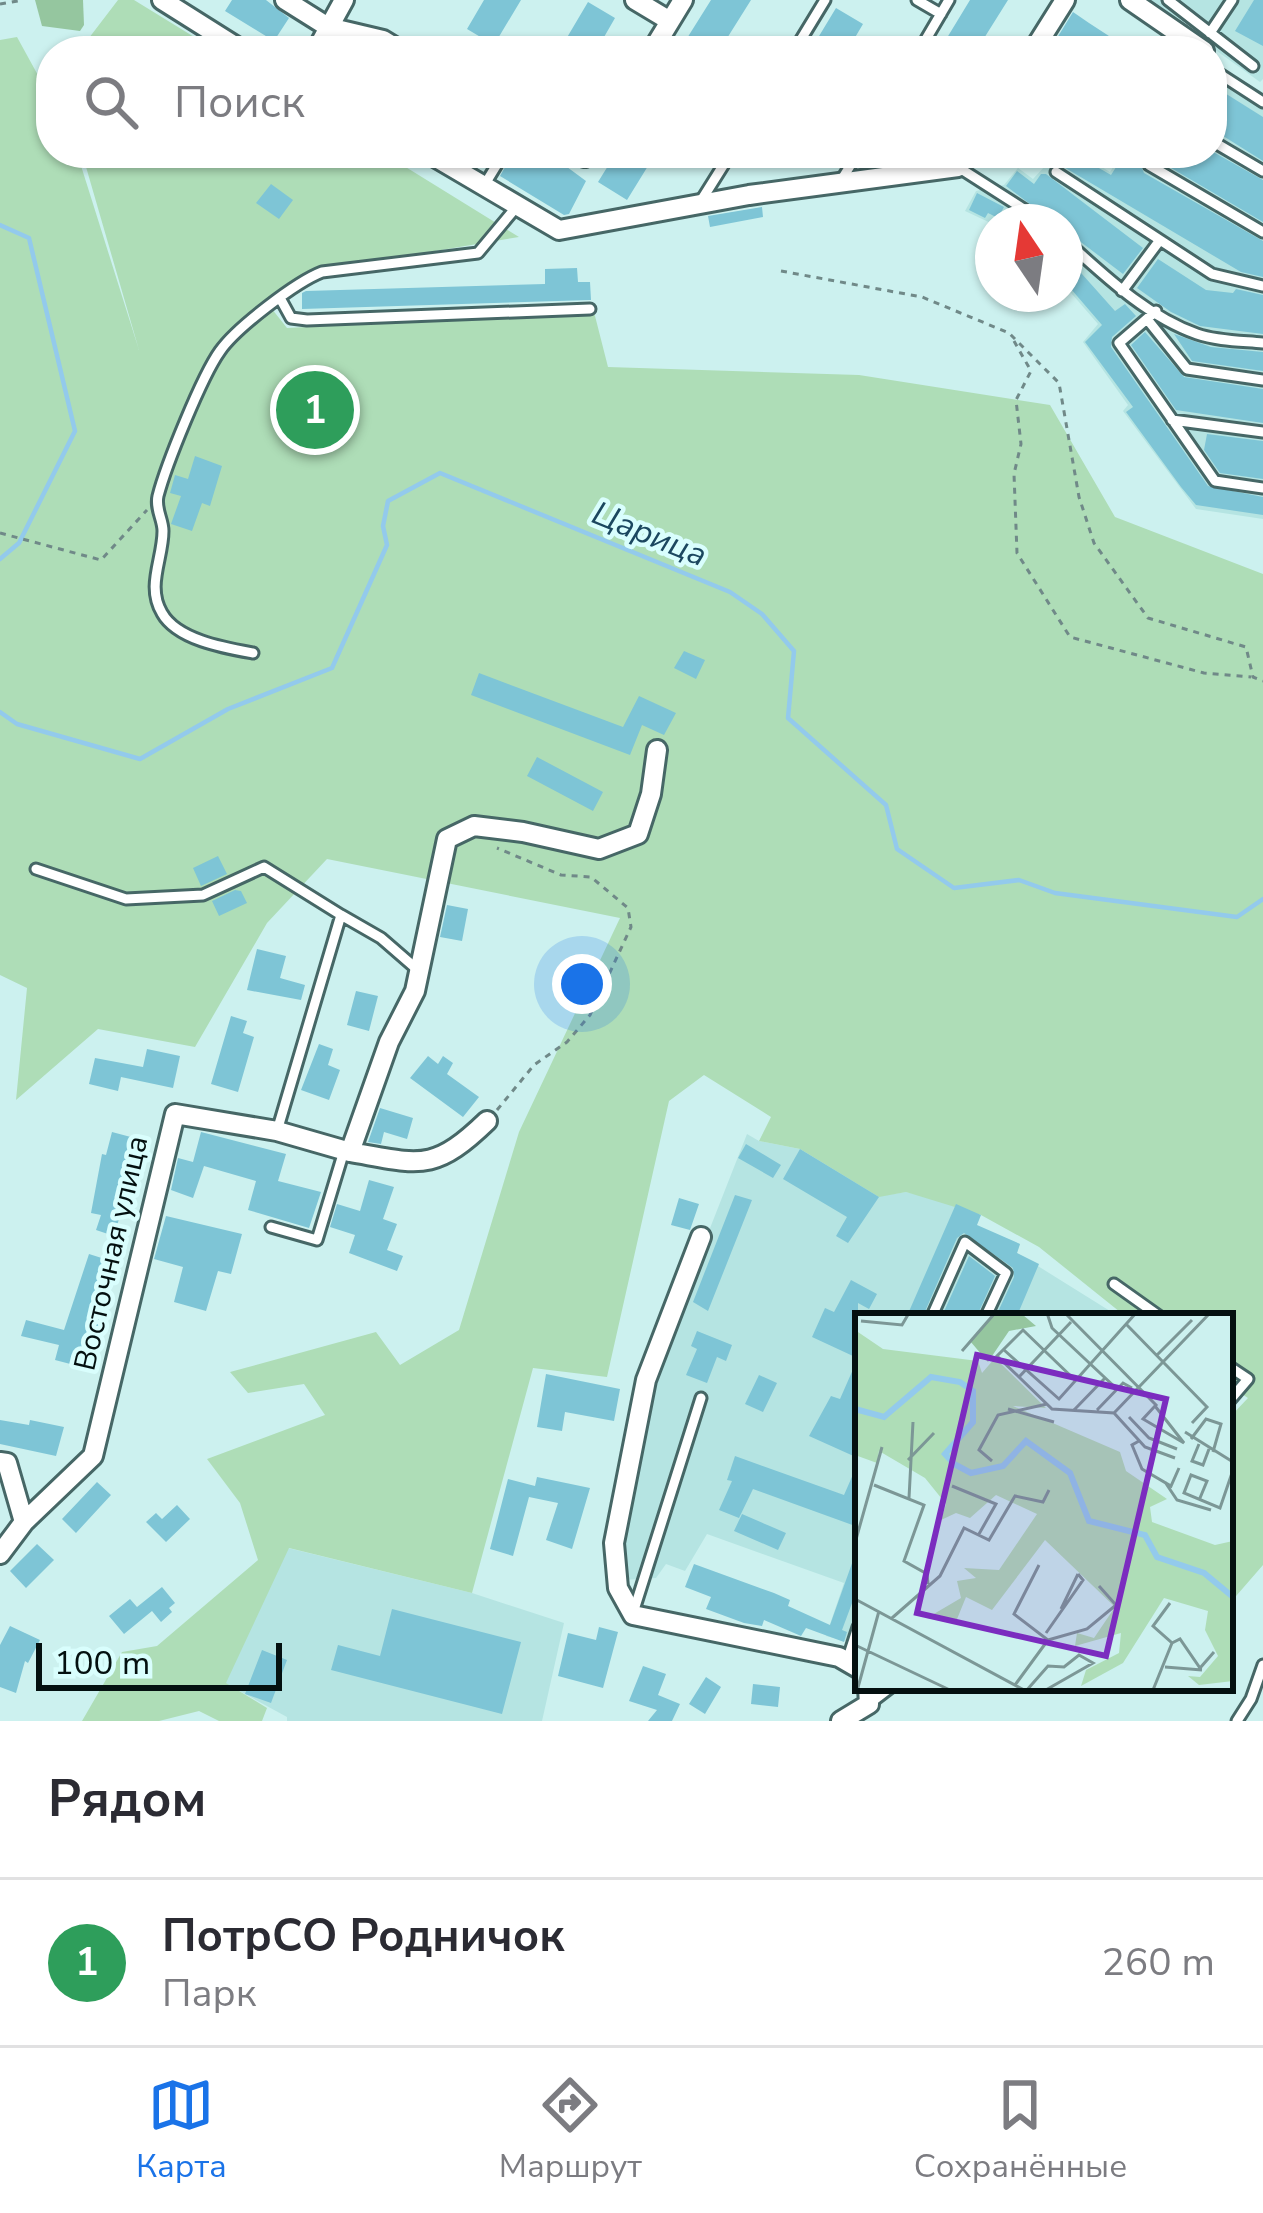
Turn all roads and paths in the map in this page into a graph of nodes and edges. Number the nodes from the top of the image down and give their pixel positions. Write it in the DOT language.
graph roads {
  1 [pos="23,0"];
  2 [pos="162,0"];
  3 [pos="284,0"];
  4 [pos="344,0"];
  5 [pos="635,0"];
  6 [pos="683,0"];
  7 [pos="825,0"];
  8 [pos="917,0"];
  9 [pos="949,0"];
  10 [pos="1066,0"];
  11 [pos="1130,0"];
  12 [pos="1168,0"];
  13 [pos="1232,0"];
  14 [pos="0,4"];
  15 [pos="940,14"];
  16 [pos="670,21"];
  17 [pos="328,27"];
  18 [pos="220,36"];
  19 [pos="324,36"];
  20 [pos="366,36"];
  21 [pos="661,36"];
  22 [pos="803,36"];
  23 [pos="928,36"];
  24 [pos="1043,36"];
  25 [pos="1196,36"];
  26 [pos="1201,36"];
  27 [pos="1211,36"];
  28 [pos="1227,52"];
  29 [pos="1253,66"];
  30 [pos="1227,79"];
  31 [pos="1263,102"];
  32 [pos="1227,150"];
  33 [pos="453,168"];
  34 [pos="495,168"];
  35 [pos="722,168"];
  36 [pos="849,168"];
  37 [pos="920,168"];
  38 [pos="973,168"];
  39 [pos="1154,168"];
  40 [pos="1263,171"];
  41 [pos="1056,172"];
  42 [pos="840,183"];
  43 [pos="484,186"];
  44 [pos="699,204"];
  45 [pos="1020,204"];
  46 [pos="518,205"];
  47 [pos="1263,232"];
  48 [pos="1160,240"];
  49 [pos="1083,257"];
  50 [pos="781,271"];
  51 [pos="1263,286"];
  52 [pos="1122,291"];
  53 [pos="280,298"];
  54 [pos="590,309"];
  55 [pos="1151,315"];
  56 [pos="1009,333"];
  57 [pos="1263,344"];
  58 [pos="1263,380"];
  59 [pos="1172,420"];
  60 [pos="1263,432"];
  61 [pos="1263,488"];
  62 [pos="156,500"];
  63 [pos="0,533"];
  64 [pos="253,653"];
  65 [pos="1253,677"];
  66 [pos="1263,681"];
  67 [pos="657,750"];
  68 [pos="474,826"];
  69 [pos="36,869"];
  70 [pos="341,915"];
  71 [pos="419,970"];
  72 [pos="488,1120"];
  73 [pos="277,1131"];
  74 [pos="347,1152"];
  75 [pos="272,1227"];
  76 [pos="701,1238"];
  77 [pos="1114,1284"];
  78 [pos="933,1313"];
  79 [pos="987,1313"];
  80 [pos="1155,1313"];
  81 [pos="1233,1368"];
  82 [pos="1233,1396"];
  83 [pos="701,1398"];
  84 [pos="0,1462"];
  85 [pos="24,1522"];
  86 [pos="0,1554"];
  87 [pos="633,1615"];
  88 [pos="1263,1665"];
  89 [pos="852,1666"];
  90 [pos="869,1696"];
  91 [pos="841,1721"];
  92 [pos="1237,1721"];
  1 -- 14 [label="path"];
  2 -- 18 [label="street"];
  3 -- 17 [label="street"];
  4 -- 17 [label="street"];
  5 -- 16 [label="street"];
  6 -- 16 [label="street"];
  7 -- 22 [label="lane"];
  8 -- 15 [label="lane"];
  9 -- 15 [label="lane"];
  10 -- 24 [label="street"];
  11 -- 25 [label="street"];
  12 -- 26 [label="lane"];
  13 -- 27 [label="lane"];
  15 -- 23 [label="lane"];
  16 -- 21 [label="street"];
  17 -- 19 [label="street"];
  17 -- 20 [label="street"];
  28 -- 29 [label="lane"];
  30 -- 31 [label="lane"];
  32 -- 40 [label="lane"];
  33 -- 43 [label="street"];
  34 -- 43 [label="lane"];
  35 -- 44 [label="lane"];
  36 -- 42 [label="lane"];
  37 -- 42 [label="street"];
  38 -- 45 [label="lane"];
  39 -- 47 [label="lane"];
  41 -- 48 [label="lane"];
  42 -- 44 [label="street"];
  43 -- 46 [label="street"];
  44 -- 46 [label="street"];
  46 -- 53 [label="lane"];
  48 -- 51 [label="lane"];
  48 -- 52 [label="lane"];
  49 -- 52 [label="lane"];
  50 -- 56 [label="path"];
  52 -- 55 [label="lane"];
  53 -- 54 [label="lane"];
  53 -- 62 [label="lane"];
  55 -- 57 [label="lane"];
  55 -- 58 [label="lane"];
  55 -- 59 [label="lane"];
  56 -- 65 [label="path"];
  56 -- 65 [label="path"];
  59 -- 60 [label="lane"];
  59 -- 61 [label="lane"];
  62 -- 63 [label="path"];
  62 -- 64 [label="lane"];
  65 -- 66 [label="path"];
  67 -- 68 [label="street"];
  68 -- 71 [label="street"];
  68 -- 72 [label="path"];
  69 -- 70 [label="lane"];
  70 -- 71 [label="lane"];
  70 -- 73 [label="lane"];
  71 -- 74 [label="street"];
  72 -- 74 [label="street, Восточная улица"];
  73 -- 74 [label="street, Восточная улица"];
  73 -- 85 [label="street, Восточная улица"];
  74 -- 75 [label="lane"];
  76 -- 87 [label="street"];
  77 -- 80 [label="lane"];
  78 -- 79 [label="lane"];
  81 -- 82 [label="lane"];
  83 -- 87 [label="lane"];
  84 -- 85 [label="street"];
  85 -- 86 [label="street"];
  87 -- 89 [label="street"];
  88 -- 92 [label="lane"];
  90 -- 91 [label="street"];
}
